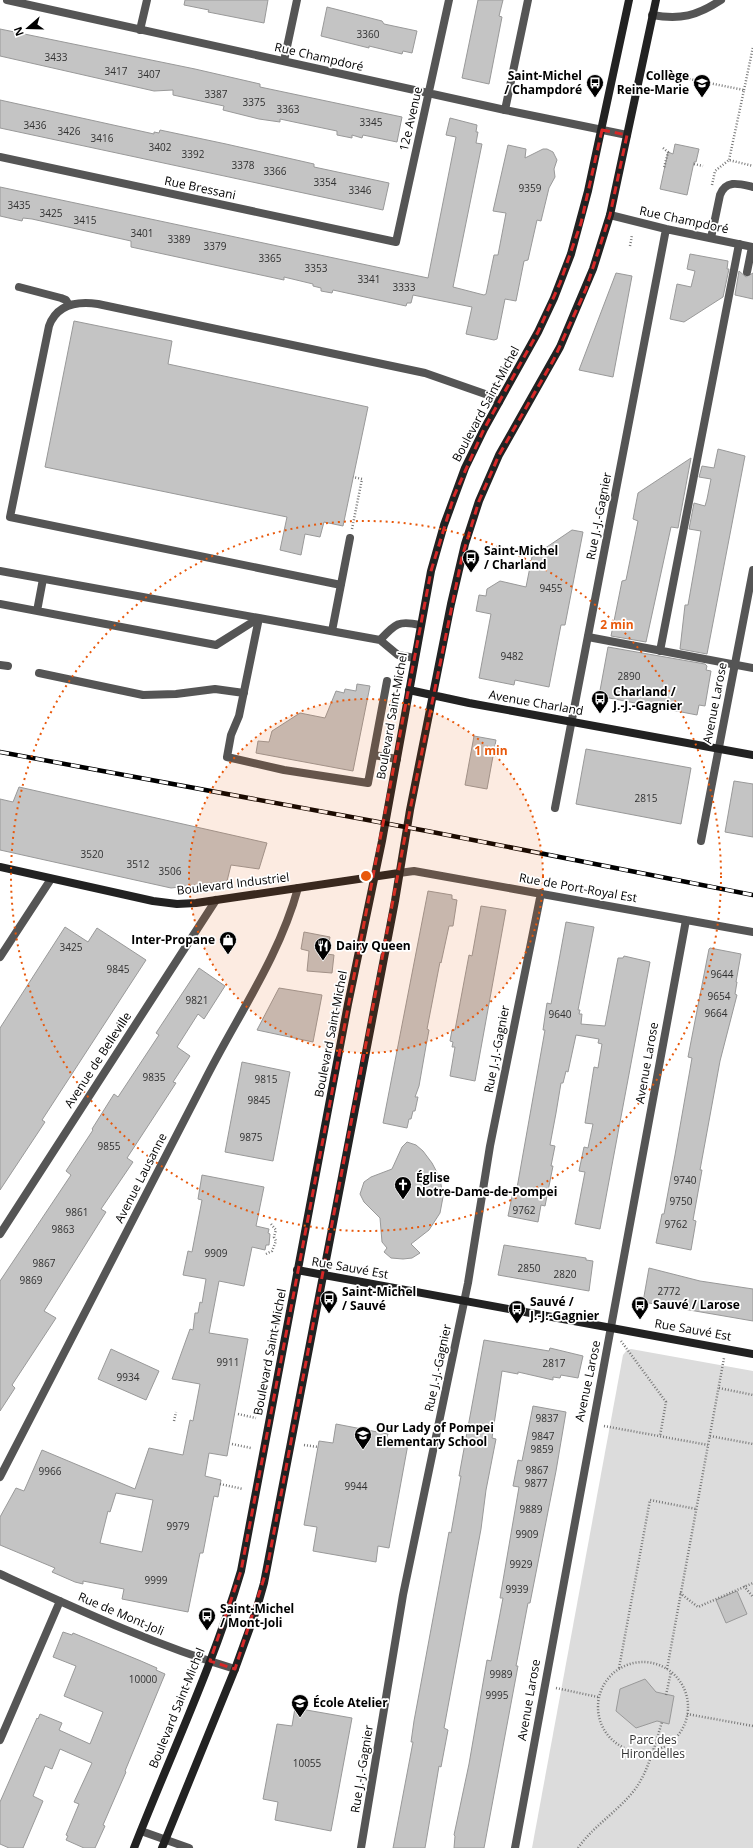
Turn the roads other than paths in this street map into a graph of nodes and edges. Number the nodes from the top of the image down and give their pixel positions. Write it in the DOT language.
graph roads {
  1 [pos="7,0"];
  2 [pos="147,0"];
  3 [pos="297,0"];
  4 [pos="449,0"];
  5 [pos="528,0"];
  6 [pos="629,0"];
  7 [pos="656,0"];
  8 [pos="721,0"];
  9 [pos="652,15"];
  10 [pos="140,30"];
  11 [pos="284,61"];
  12 [pos="429,94"];
  13 [pos="505,110"];
  14 [pos="602,130"];
  15 [pos="627,135"];
  16 [pos="0,157"];
  17 [pos="753,187"];
  18 [pos="610,215"];
  19 [pos="666,229"];
  20 [pos="710,238"];
  21 [pos="396,242"];
  22 [pos="739,244"];
  23 [pos="752,247"];
  24 [pos="747,272"];
  25 [pos="19,287"];
  26 [pos="69,305"];
  27 [pos="499,402"];
  28 [pos="350,538"];
  29 [pos="753,570"];
  30 [pos="0,571"];
  31 [pos="43,579"];
  32 [pos="341,586"];
  33 [pos="0,604"];
  34 [pos="37,611"];
  35 [pos="259,618"];
  36 [pos="420,625"];
  37 [pos="332,631"];
  38 [pos="588,637"];
  39 [pos="380,640"];
  40 [pos="660,650"];
  41 [pos="415,658"];
  42 [pos="735,665"];
  43 [pos="753,668"];
  44 [pos="39,673"];
  45 [pos="387,681"];
  46 [pos="409,690"];
  47 [pos="244,693"];
  48 [pos="433,696"];
  49 [pos="572,722"];
  50 [pos="719,749"];
  51 [pos="374,755"];
  52 [pos="753,755"];
  53 [pos="397,759"];
  54 [pos="555,808"];
  55 [pos="701,841"];
  56 [pos="0,868"];
  57 [pos="399,873"];
  58 [pos="374,876"];
  59 [pos="51,879"];
  60 [pos="298,888"];
  61 [pos="541,893"];
  62 [pos="216,900"];
  63 [pos="686,920"];
  64 [pos="753,932"];
  65 [pos="0,957"];
  66 [pos="0,1234"];
  67 [pos="298,1270"];
  68 [pos="324,1276"];
  69 [pos="464,1300"];
  70 [pos="612,1328"];
  71 [pos="753,1354"];
  72 [pos="0,1477"];
  73 [pos="0,1574"];
  74 [pos="60,1601"];
  75 [pos="210,1662"];
  76 [pos="234,1669"];
  77 [pos="0,1740"];
  78 [pos="141,1831"];
  79 [pos="163,1844"];
  80 [pos="134,1848"];
  81 [pos="189,1848"];
  82 [pos="361,1848"];
  83 [pos="515,1848"];
  1 -- 10 [label="street, Rue Champdoré"];
  2 -- 10 [label="street"];
  3 -- 11 [label="street"];
  4 -- 12 [label="street, 12e Avenue"];
  5 -- 13 [label="street"];
  6 -- 14 [label="main road, Boulevard Saint-Michel"];
  7 -- 9 [label="main road"];
  8 -- 9 [label="street"];
  9 -- 15 [label="main road"];
  10 -- 11 [label="street, Rue Champdoré"];
  11 -- 12 [label="street, Rue Champdoré"];
  12 -- 13 [label="street, Rue Champdoré"];
  12 -- 21 [label="street, 12e Avenue"];
  13 -- 14 [label="street, Rue Champdoré"];
  14 -- 15 [label="street, Rue Champdoré"];
  14 -- 27 [label="main road, Boulevard Saint-Michel"];
  15 -- 18 [label="main road"];
  16 -- 21 [label="street, Rue Bressani"];
  17 -- 20 [label="street"];
  18 -- 19 [label="street, Rue Champdoré"];
  18 -- 48 [label="main road"];
  19 -- 20 [label="street, Rue Champdoré"];
  19 -- 38 [label="street, Rue J.-J.-Gagnier"];
  20 -- 22 [label="street, Rue Champdoré"];
  22 -- 23 [label="street, Rue Champdoré"];
  22 -- 40 [label="street"];
  23 -- 24 [label="street"];
  25 -- 26 [label="street"];
  26 -- 27 [label="street"];
  26 -- 32 [label="street"];
  27 -- 36 [label="main road, Boulevard Saint-Michel"];
  28 -- 32 [label="street"];
  29 -- 42 [label="street, Avenue Larose"];
  30 -- 31 [label="street"];
  31 -- 34 [label="street"];
  31 -- 35 [label="street"];
  32 -- 37 [label="street"];
  33 -- 34 [label="street"];
  34 -- 35 [label="street"];
  35 -- 37 [label="street"];
  35 -- 47 [label="street"];
  36 -- 39 [label="street"];
  36 -- 41 [label="main road, Boulevard Saint-Michel"];
  37 -- 39 [label="street"];
  38 -- 40 [label="street"];
  38 -- 49 [label="street, Rue J.-J.-Gagnier"];
  39 -- 41 [label="street"];
  40 -- 42 [label="street"];
  41 -- 46 [label="main road, Boulevard Saint-Michel"];
  42 -- 43 [label="street"];
  42 -- 50 [label="street, Avenue Larose"];
  44 -- 47 [label="street"];
  45 -- 51 [label="street"];
  46 -- 48 [label="main road, Avenue Charland"];
  46 -- 53 [label="main road, Boulevard Saint-Michel"];
  47 -- 51 [label="street"];
  48 -- 49 [label="main road, Avenue Charland"];
  48 -- 57 [label="main road"];
  49 -- 50 [label="main road, Avenue Charland"];
  49 -- 54 [label="street, Rue J.-J.-Gagnier"];
  50 -- 52 [label="main road, Avenue Charland"];
  50 -- 55 [label="street, Avenue Larose"];
  51 -- 53 [label="street"];
  53 -- 58 [label="main road, Boulevard Saint-Michel"];
  56 -- 59 [label="main road, Boulevard Industriel"];
  57 -- 58 [label="main road, Boulevard Industriel"];
  57 -- 61 [label="street, Rue de Port-Royal Est"];
  57 -- 68 [label="main road"];
  58 -- 60 [label="main road, Boulevard Industriel"];
  58 -- 67 [label="main road, Boulevard Saint-Michel"];
  59 -- 62 [label="main road, Boulevard Industriel"];
  59 -- 65 [label="street"];
  60 -- 62 [label="main road, Boulevard Industriel"];
  60 -- 72 [label="street, Avenue Lausanne"];
  61 -- 63 [label="street, Rue de Port-Royal Est"];
  61 -- 69 [label="street, Rue J.-J.-Gagnier"];
  62 -- 66 [label="street, Avenue de Belleville"];
  63 -- 64 [label="street, Rue de Port-Royal Est"];
  63 -- 70 [label="street, Avenue Larose"];
  67 -- 68 [label="main road, Rue Sauvé Est"];
  67 -- 75 [label="main road, Boulevard Saint-Michel"];
  68 -- 69 [label="main road, Rue Sauvé Est"];
  68 -- 76 [label="main road"];
  69 -- 70 [label="main road, Rue Sauvé Est"];
  69 -- 82 [label="street, Rue J.-J.-Gagnier"];
  70 -- 71 [label="main road, Rue Sauvé Est"];
  70 -- 83 [label="street, Avenue Larose"];
  73 -- 74 [label="street, Rue de Mont-Joli"];
  74 -- 75 [label="street, Rue de Mont-Joli"];
  74 -- 77 [label="street"];
  75 -- 76 [label="street, Rue de Mont-Joli"];
  75 -- 78 [label="main road, Boulevard Saint-Michel"];
  76 -- 79 [label="main road"];
  78 -- 79 [label="street"];
  78 -- 80 [label="main road, Boulevard Saint-Michel"];
  79 -- 81 [label="street"];
}
